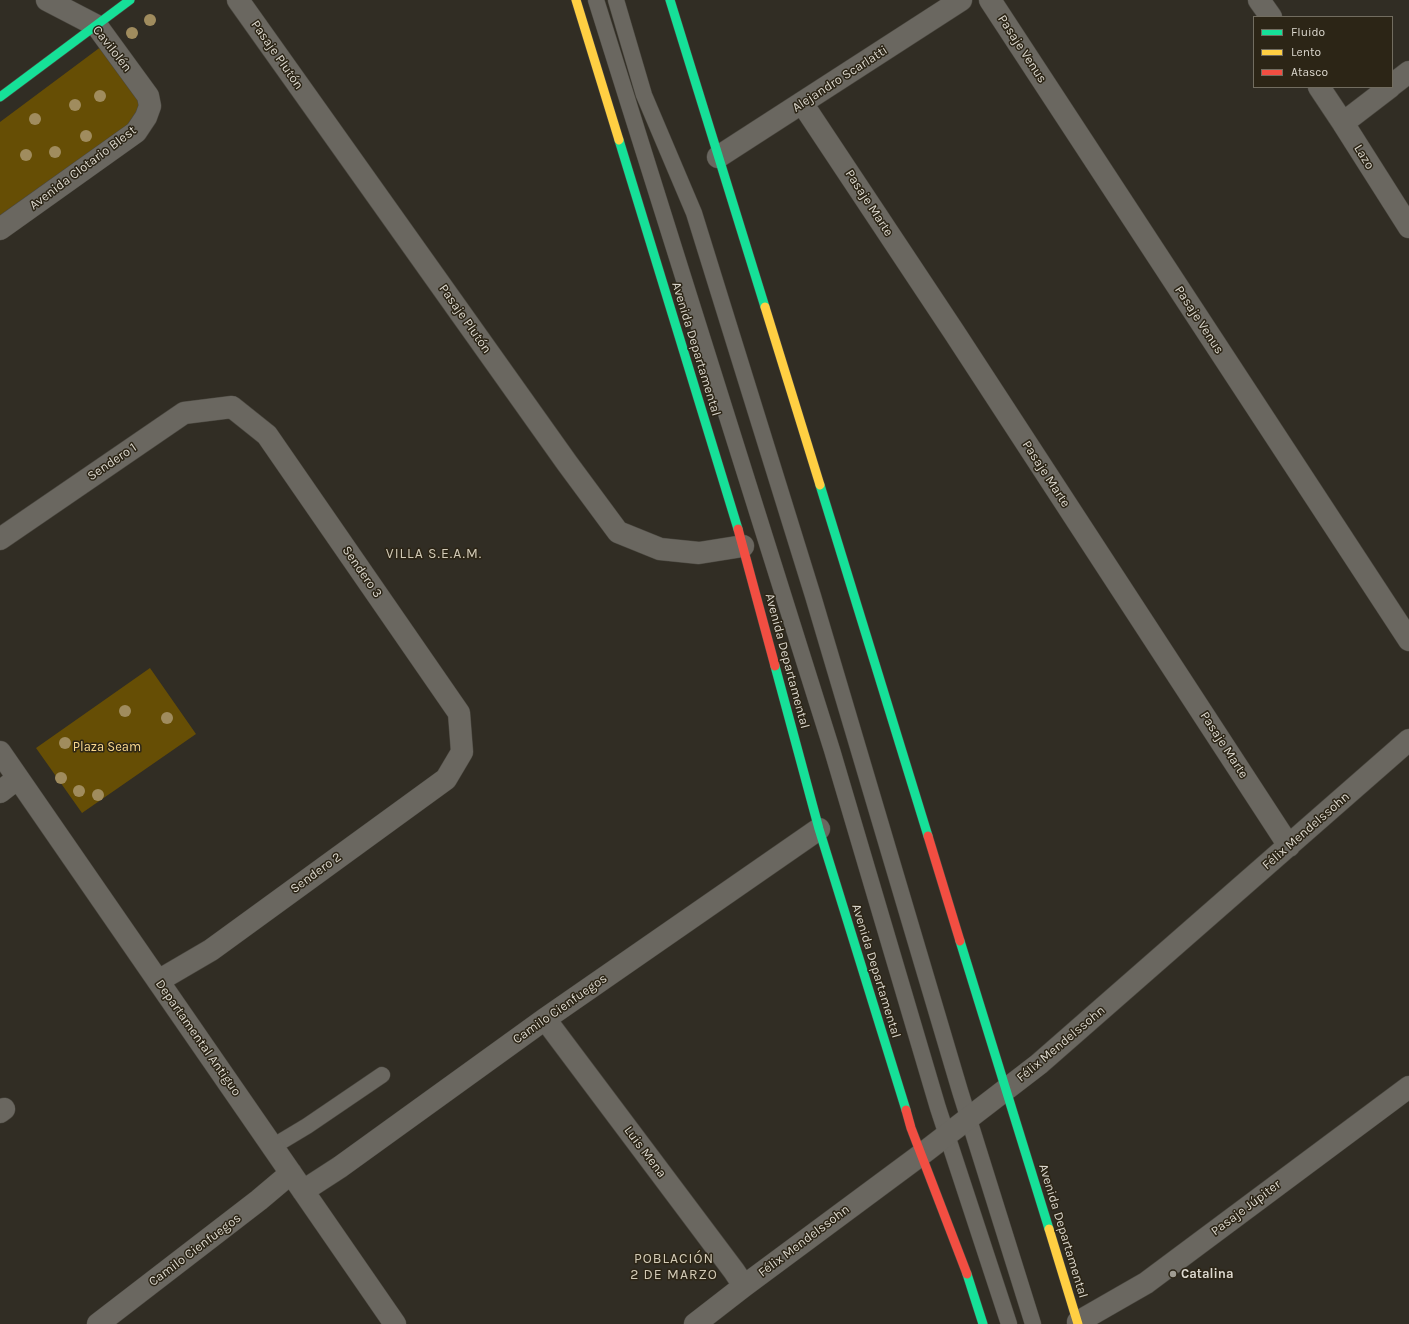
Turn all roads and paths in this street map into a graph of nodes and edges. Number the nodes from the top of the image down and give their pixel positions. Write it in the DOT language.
graph roads {
  1 [pos="47,0"];
  2 [pos="130,0"];
  3 [pos="238,0"];
  4 [pos="576,0"];
  5 [pos="596,0"];
  6 [pos="616,0"];
  7 [pos="670,0"];
  8 [pos="961,0"];
  9 [pos="990,0"];
  10 [pos="1260,0"];
  11 [pos="1270,16"];
  12 [pos="97,26"];
  13 [pos="1409,72"];
  14 [pos="1393,84"];
  15 [pos="1320,88"];
  16 [pos="1388,88"];
  17 [pos="148,96"];
  18 [pos="0,97"];
  19 [pos="802,103"];
  20 [pos="1343,123"];
  21 [pos="718,157"];
  22 [pos="1409,227"];
  23 [pos="0,229"];
  24 [pos="232,407"];
  25 [pos="0,539"];
  26 [pos="743,546"];
  27 [pos="1409,640"];
  28 [pos="1409,740"];
  29 [pos="0,752"];
  30 [pos="462,752"];
  31 [pos="18,778"];
  32 [pos="0,792"];
  33 [pos="819,829"];
  34 [pos="1289,846"];
  35 [pos="158,981"];
  36 [pos="545,1018"];
  37 [pos="382,1075"];
  38 [pos="1409,1087"];
  39 [pos="1006,1090"];
  40 [pos="969,1118"];
  41 [pos="947,1135"];
  42 [pos="272,1147"];
  43 [pos="922,1154"];
  44 [pos="291,1173"];
  45 [pos="303,1191"];
  46 [pos="744,1286"];
  47 [pos="1078,1323"];
  48 [pos="98,1324"];
  49 [pos="395,1324"];
  50 [pos="695,1324"];
  51 [pos="983,1324"];
  52 [pos="1009,1324"];
  53 [pos="1033,1324"];
  1 -- 12 [label="street, Cavilolén"];
  2 -- 12 [label="main road"];
  3 -- 26 [label="street, Pasaje Plutón"];
  4 -- 26 [label="main road, Avenida Departamental"];
  5 -- 41 [label="lane"];
  6 -- 40 [label="lane"];
  7 -- 21 [label="main road, Avenida Departamental"];
  8 -- 19 [label="street, Alejandro Scarlatti"];
  9 -- 27 [label="street, Pasaje Venus"];
  10 -- 11 [label="street"];
  12 -- 17 [label="street, Cavilolén"];
  12 -- 18 [label="main road"];
  13 -- 14 [label="street"];
  15 -- 20 [label="street, Lazo"];
  16 -- 20 [label="street"];
  17 -- 23 [label="street, Avenida Clotario Blest"];
  19 -- 21 [label="street, Alejandro Scarlatti"];
  19 -- 34 [label="street, Pasaje Marte"];
  20 -- 22 [label="street, Lazo"];
  21 -- 39 [label="main road, Avenida Departamental"];
  24 -- 25 [label="street, Sendero 1"];
  24 -- 30 [label="street, Sendero 3"];
  26 -- 33 [label="main road, Avenida Departamental"];
  28 -- 34 [label="street, Félix Mendelssohn"];
  29 -- 31 [label="street, Departamental Antiguo"];
  30 -- 35 [label="street, Sendero 2"];
  31 -- 32 [label="street"];
  31 -- 35 [label="street, Departamental Antiguo"];
  33 -- 36 [label="street, Camilo Cienfuegos"];
  33 -- 43 [label="main road, Avenida Departamental"];
  34 -- 39 [label="street, Félix Mendelssohn"];
  35 -- 42 [label="street, Departamental Antiguo"];
  36 -- 45 [label="street, Camilo Cienfuegos"];
  36 -- 46 [label="street, Luis Mena"];
  37 -- 42 [label="lane"];
  38 -- 47 [label="street, Pasaje Júpiter"];
  39 -- 40 [label="street, Félix Mendelssohn"];
  39 -- 47 [label="main road, Avenida Departamental"];
  40 -- 41 [label="street, Félix Mendelssohn"];
  40 -- 53 [label="lane"];
  41 -- 43 [label="street, Félix Mendelssohn"];
  41 -- 52 [label="lane"];
  42 -- 44 [label="street, Departamental Antiguo"];
  43 -- 46 [label="street, Félix Mendelssohn"];
  43 -- 51 [label="main road, Avenida Departamental"];
  44 -- 45 [label="street, Departamental Antiguo"];
  44 -- 48 [label="street, Camilo Cienfuegos"];
  45 -- 49 [label="street, Departamental Antiguo"];
  46 -- 50 [label="street, Félix Mendelssohn"];
}
